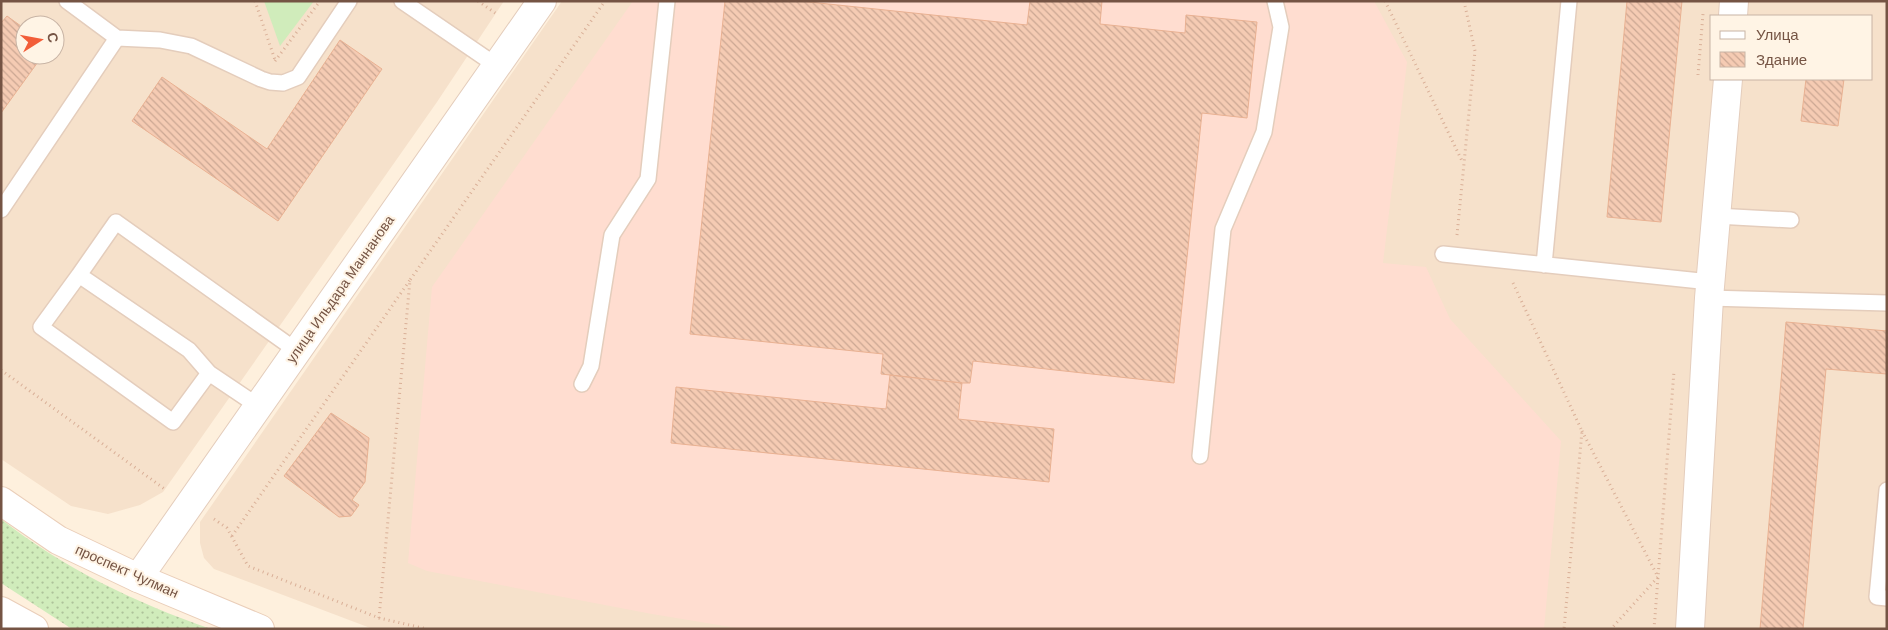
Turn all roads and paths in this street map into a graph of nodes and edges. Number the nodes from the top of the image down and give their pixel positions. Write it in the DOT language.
graph roads {
  1 [pos="68,1"];
  2 [pos="255,1"];
  3 [pos="320,1"];
  4 [pos="349,1"];
  5 [pos="402,1"];
  6 [pos="478,1"];
  7 [pos="542,1"];
  8 [pos="605,1"];
  9 [pos="667,1"];
  10 [pos="1275,1"];
  11 [pos="1385,1"];
  12 [pos="1464,1"];
  13 [pos="1569,1"];
  14 [pos="1734,1"];
  15 [pos="1733,15"];
  16 [pos="504,19"];
  17 [pos="117,38"];
  18 [pos="275,61"];
  19 [pos="497,66"];
  20 [pos="261,80"];
  21 [pos="1728,80"];
  22 [pos="283,83"];
  23 [pos="1464,163"];
  24 [pos="1,210"];
  25 [pos="1716,216"];
  26 [pos="1791,220"];
  27 [pos="1449,255"];
  28 [pos="1503,260"];
  29 [pos="1544,265"];
  30 [pos="79,275"];
  31 [pos="410,280"];
  32 [pos="1709,290"];
  33 [pos="1887,303"];
  34 [pos="297,351"];
  35 [pos="209,373"];
  36 [pos="582,384"];
  37 [pos="258,406"];
  38 [pos="1582,431"];
  39 [pos="1200,456"];
  40 [pos="1887,490"];
  41 [pos="1,501"];
  42 [pos="232,536"];
  43 [pos="138,578"];
  44 [pos="1887,598"];
  45 [pos="1,611"];
  46 [pos="379,618"];
  47 [pos="34,629"];
  48 [pos="260,629"];
  49 [pos="1564,629"];
  50 [pos="1611,629"];
  51 [pos="1690,629"];
  1 -- 17 [label="lane"];
  2 -- 18 [label="path"];
  3 -- 18 [label="path"];
  4 -- 22 [label="lane"];
  5 -- 19 [label="lane"];
  6 -- 16 [label="path"];
  7 -- 19 [label="street, улица Ильдара Маннанова"];
  8 -- 31 [label="path"];
  9 -- 36 [label="lane"];
  10 -- 39 [label="lane"];
  11 -- 23 [label="path"];
  12 -- 23 [label="path"];
  13 -- 29 [label="lane"];
  14 -- 15 [label="street"];
  17 -- 20 [label="lane"];
  17 -- 24 [label="lane"];
  18 -- 20 [label="path"];
  18 -- 22 [label="path"];
  19 -- 34 [label="street, улица Ильдара Маннанова"];
  20 -- 22 [label="lane"];
  21 -- 25 [label="street"];
  23 -- 27 [label="path"];
  25 -- 26 [label="lane"];
  25 -- 32 [label="street"];
  27 -- 28 [label="lane"];
  28 -- 29 [label="lane"];
  28 -- 38 [label="path"];
  29 -- 32 [label="lane"];
  30 -- 34 [label="lane"];
  30 -- 35 [label="lane"];
  30 -- 35 [label="lane"];
  31 -- 42 [label="path"];
  31 -- 46 [label="path"];
  32 -- 33 [label="lane"];
  32 -- 51 [label="street"];
  34 -- 37 [label="street, улица Ильдара Маннанова"];
  35 -- 37 [label="lane"];
  37 -- 43 [label="street, улица Ильдара Маннанова"];
  38 -- 49 [label="path"];
  38 -- 50 [label="path"];
  40 -- 44 [label="lane"];
  41 -- 43 [label="street, проспект Чулман"];
  43 -- 48 [label="street, проспект Чулман"];
  45 -- 47 [label="street"];
}
